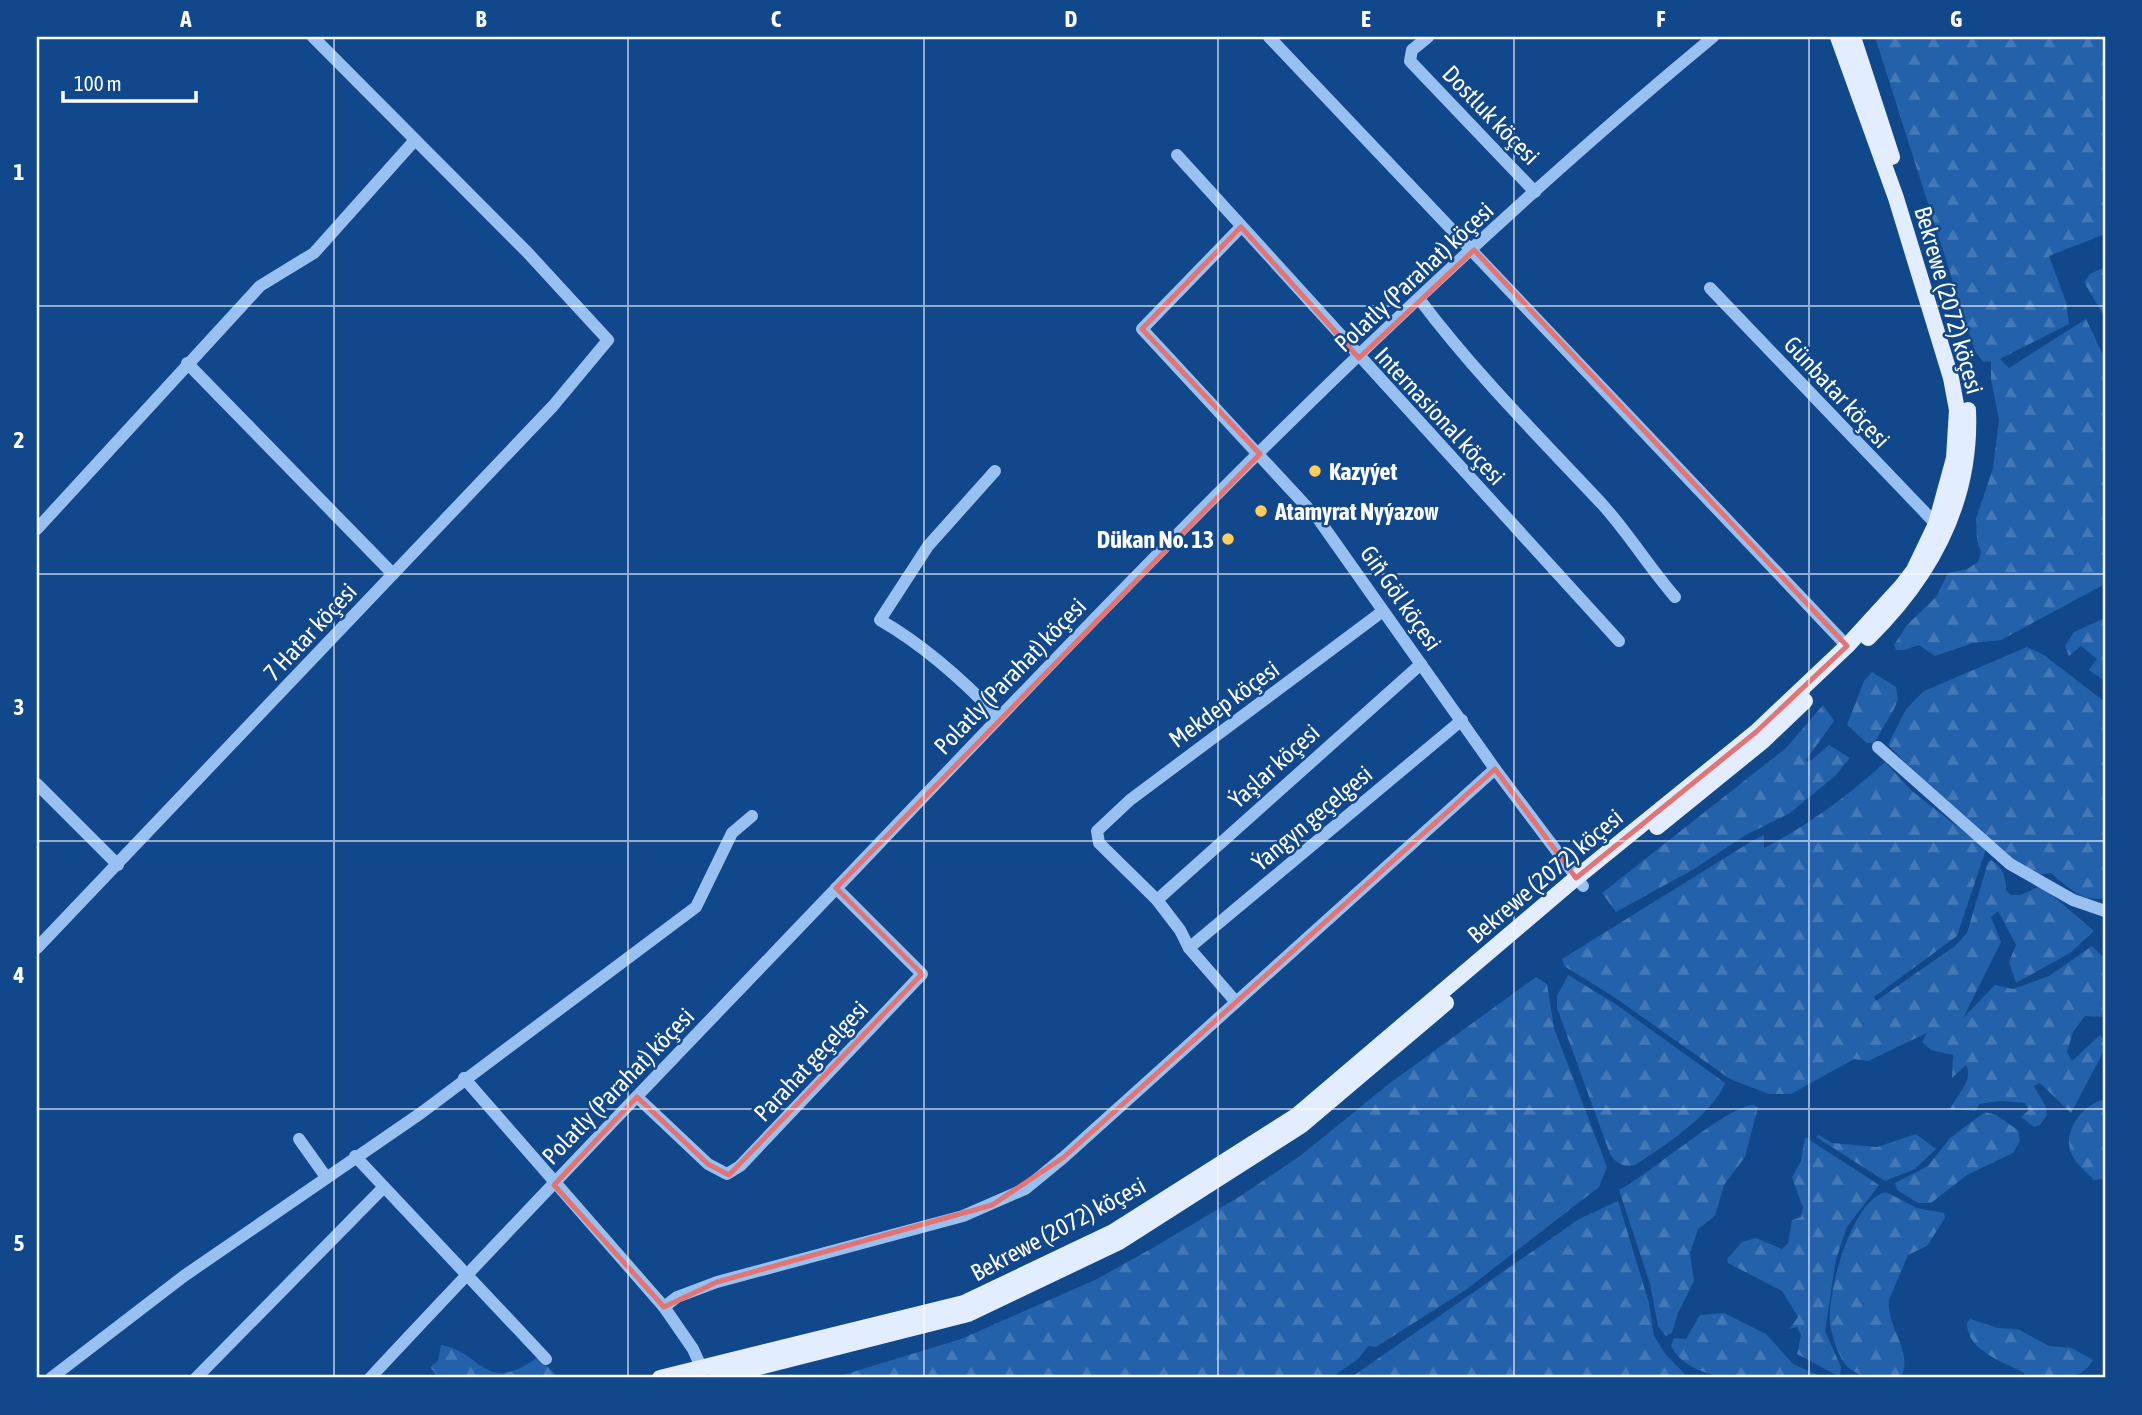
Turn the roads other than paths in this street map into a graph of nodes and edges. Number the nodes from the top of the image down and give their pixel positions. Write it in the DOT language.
graph roads {
  1 [pos="313,37"];
  2 [pos="1269,37"];
  3 [pos="1428,37"];
  4 [pos="1713,37"];
  5 [pos="1838,37"];
  6 [pos="1853,37"];
  7 [pos="415,140"];
  8 [pos="1177,155"];
  9 [pos="1535,191"];
  10 [pos="1241,227"];
  11 [pos="1474,250"];
  12 [pos="1710,288"];
  13 [pos="1420,300"];
  14 [pos="1359,358"];
  15 [pos="187,363"];
  16 [pos="1260,454"];
  17 [pos="995,471"];
  18 [pos="1936,524"];
  19 [pos="37,529"];
  20 [pos="393,574"];
  21 [pos="1675,597"];
  22 [pos="1383,611"];
  23 [pos="1619,641"];
  24 [pos="1847,646"];
  25 [pos="1420,664"];
  26 [pos="998,717"];
  27 [pos="1462,720"];
  28 [pos="1878,747"];
  29 [pos="1495,769"];
  30 [pos="37,784"];
  31 [pos="752,816"];
  32 [pos="118,864"];
  33 [pos="1580,882"];
  34 [pos="836,888"];
  35 [pos="1157,900"];
  36 [pos="2105,911"];
  37 [pos="37,948"];
  38 [pos="1189,948"];
  39 [pos="1236,1002"];
  40 [pos="464,1078"];
  41 [pos="637,1097"];
  42 [pos="299,1139"];
  43 [pos="355,1156"];
  44 [pos="326,1177"];
  45 [pos="554,1185"];
  46 [pos="384,1187"];
  47 [pos="466,1276"];
  48 [pos="664,1307"];
  49 [pos="546,1359"];
  50 [pos="704,1373"];
  51 [pos="51,1378"];
  52 [pos="197,1378"];
  53 [pos="370,1378"];
  54 [pos="660,1378"];
  55 [pos="716,1378"];
  1 -- 7 [label="street"];
  2 -- 11 [label="street"];
  3 -- 9 [label="street, Dostluk köçesi"];
  4 -- 9 [label="street, Polatly (Parahat) köçesi"];
  5 -- 18 [label="main road, Bekrewe (2072) köçesi"];
  6 -- 33 [label="main road, Bekrewe (2072) köçesi"];
  7 -- 15 [label="street"];
  7 -- 20 [label="street, 7 Hatar köçesi"];
  8 -- 10 [label="street, Internasional köçesi"];
  9 -- 11 [label="street, Polatly (Parahat) köçesi"];
  10 -- 14 [label="street, Internasional köçesi"];
  10 -- 16 [label="street, Giň Göl köçesi"];
  11 -- 13 [label="street, Polatly (Parahat) köçesi"];
  11 -- 24 [label="street"];
  12 -- 18 [label="street, Günbatar köçesi"];
  13 -- 14 [label="street, Polatly (Parahat) köçesi"];
  13 -- 21 [label="street"];
  14 -- 16 [label="street, Polatly (Parahat) köçesi"];
  14 -- 23 [label="street, Internasional köçesi"];
  15 -- 19 [label="street"];
  15 -- 20 [label="street"];
  16 -- 22 [label="street, Giň Göl köçesi"];
  16 -- 26 [label="street, Polatly (Parahat) köçesi"];
  17 -- 26 [label="street"];
  18 -- 24 [label="main road, Bekrewe (2072) köçesi"];
  20 -- 32 [label="street, 7 Hatar köçesi"];
  22 -- 25 [label="street, Giň Göl köçesi"];
  22 -- 35 [label="street, Mekdep köçesi"];
  24 -- 33 [label="main road, Bekrewe (2072) köçesi"];
  25 -- 27 [label="street, Giň Göl köçesi"];
  25 -- 35 [label="street, Ýaşlar köçesi"];
  26 -- 34 [label="street, Polatly (Parahat) köçesi"];
  27 -- 29 [label="street, Giň Göl köçesi"];
  27 -- 38 [label="street, Ýangyn geçelgesi"];
  28 -- 36 [label="street"];
  29 -- 33 [label="street, Giň Göl köçesi"];
  29 -- 39 [label="street"];
  30 -- 32 [label="street"];
  31 -- 40 [label="street"];
  32 -- 37 [label="street, 7 Hatar köçesi"];
  33 -- 50 [label="main road, Bekrewe (2072) köçesi"];
  33 -- 55 [label="main road, Bekrewe (2072) köçesi"];
  34 -- 41 [label="street, Polatly (Parahat) köçesi"];
  34 -- 41 [label="street, Parahat geçelgesi"];
  35 -- 38 [label="street"];
  38 -- 39 [label="street"];
  39 -- 48 [label="street"];
  40 -- 43 [label="street"];
  40 -- 45 [label="street"];
  41 -- 45 [label="street, Polatly (Parahat) köçesi"];
  42 -- 44 [label="street"];
  43 -- 44 [label="street"];
  43 -- 46 [label="street"];
  44 -- 51 [label="street"];
  45 -- 47 [label="street, Polatly (Parahat) köçesi"];
  45 -- 48 [label="street"];
  46 -- 47 [label="street"];
  46 -- 52 [label="street"];
  47 -- 49 [label="street"];
  47 -- 53 [label="street, Polatly (Parahat) köçesi"];
  48 -- 50 [label="street"];
  50 -- 54 [label="main road, Bekrewe (2072) köçesi"];
}
